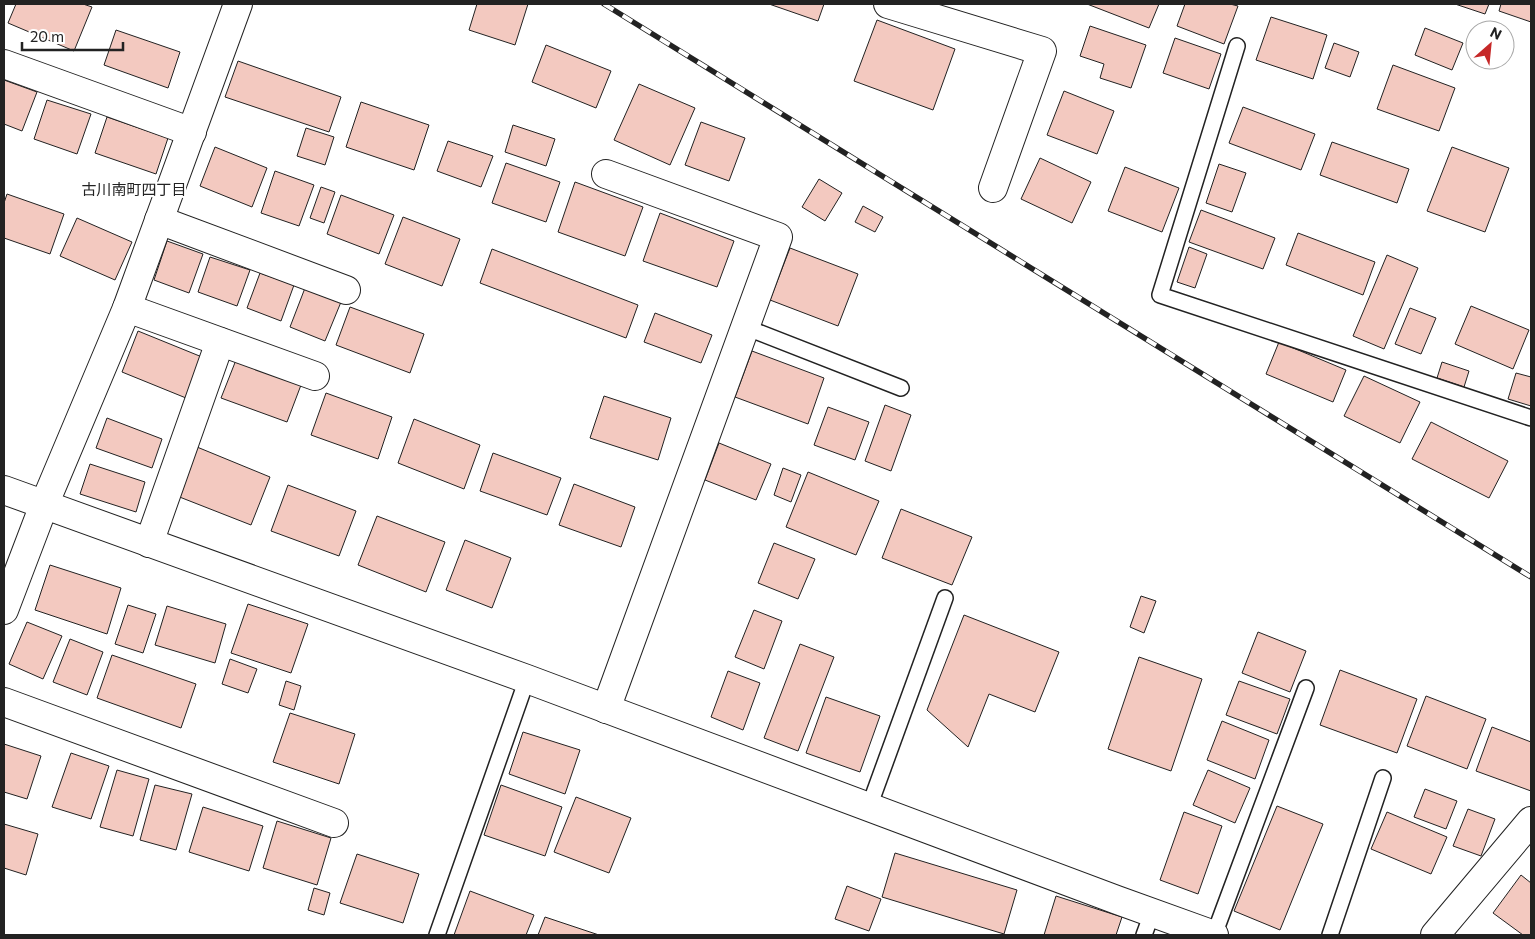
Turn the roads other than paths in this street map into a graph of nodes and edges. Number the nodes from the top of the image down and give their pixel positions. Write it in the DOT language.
graph roads {
  1 [pos="238,4"];
  2 [pos="888,4"];
  3 [pos="1236,46"];
  4 [pos="4,64"];
  5 [pos="192,132"];
  6 [pos="606,174"];
  7 [pos="993,188"];
  8 [pos="159,220"];
  9 [pos="346,290"];
  10 [pos="127,308"];
  11 [pos="745,327"];
  12 [pos="220,342"];
  13 [pos="315,376"];
  14 [pos="901,388"];
  15 [pos="1531,418"];
  16 [pos="4,490"];
  17 [pos="44,505"];
  18 [pos="150,542"];
  19 [pos="945,598"];
  20 [pos="4,610"];
  21 [pos="527,679"];
  22 [pos="1306,688"];
  23 [pos="4,702"];
  24 [pos="606,709"];
  25 [pos="1383,778"];
  26 [pos="869,807"];
  27 [pos="1531,821"];
  28 [pos="334,823"];
  29 [pos="1148,924"];
  30 [pos="437,935"];
  31 [pos="1214,935"];
  32 [pos="1330,935"];
  33 [pos="1435,935"];
  1 -- 5 [label="street"];
  2 -- 7 [label="street"];
  3 -- 15 [label="lane"];
  4 -- 5 [label="street"];
  5 -- 8 [label="street"];
  6 -- 11 [label="street"];
  8 -- 9 [label="street"];
  8 -- 10 [label="street"];
  10 -- 12 [label="street"];
  10 -- 17 [label="street"];
  11 -- 14 [label="lane"];
  11 -- 24 [label="street"];
  12 -- 13 [label="street"];
  12 -- 18 [label="street"];
  16 -- 17 [label="street"];
  17 -- 18 [label="street"];
  17 -- 20 [label="street"];
  18 -- 21 [label="street"];
  19 -- 26 [label="lane"];
  21 -- 24 [label="street"];
  21 -- 30 [label="lane"];
  22 -- 31 [label="lane"];
  23 -- 28 [label="street"];
  24 -- 26 [label="street"];
  25 -- 32 [label="lane"];
  26 -- 29 [label="street"];
  27 -- 33 [label="street"];
  29 -- 31 [label="street"];
}
